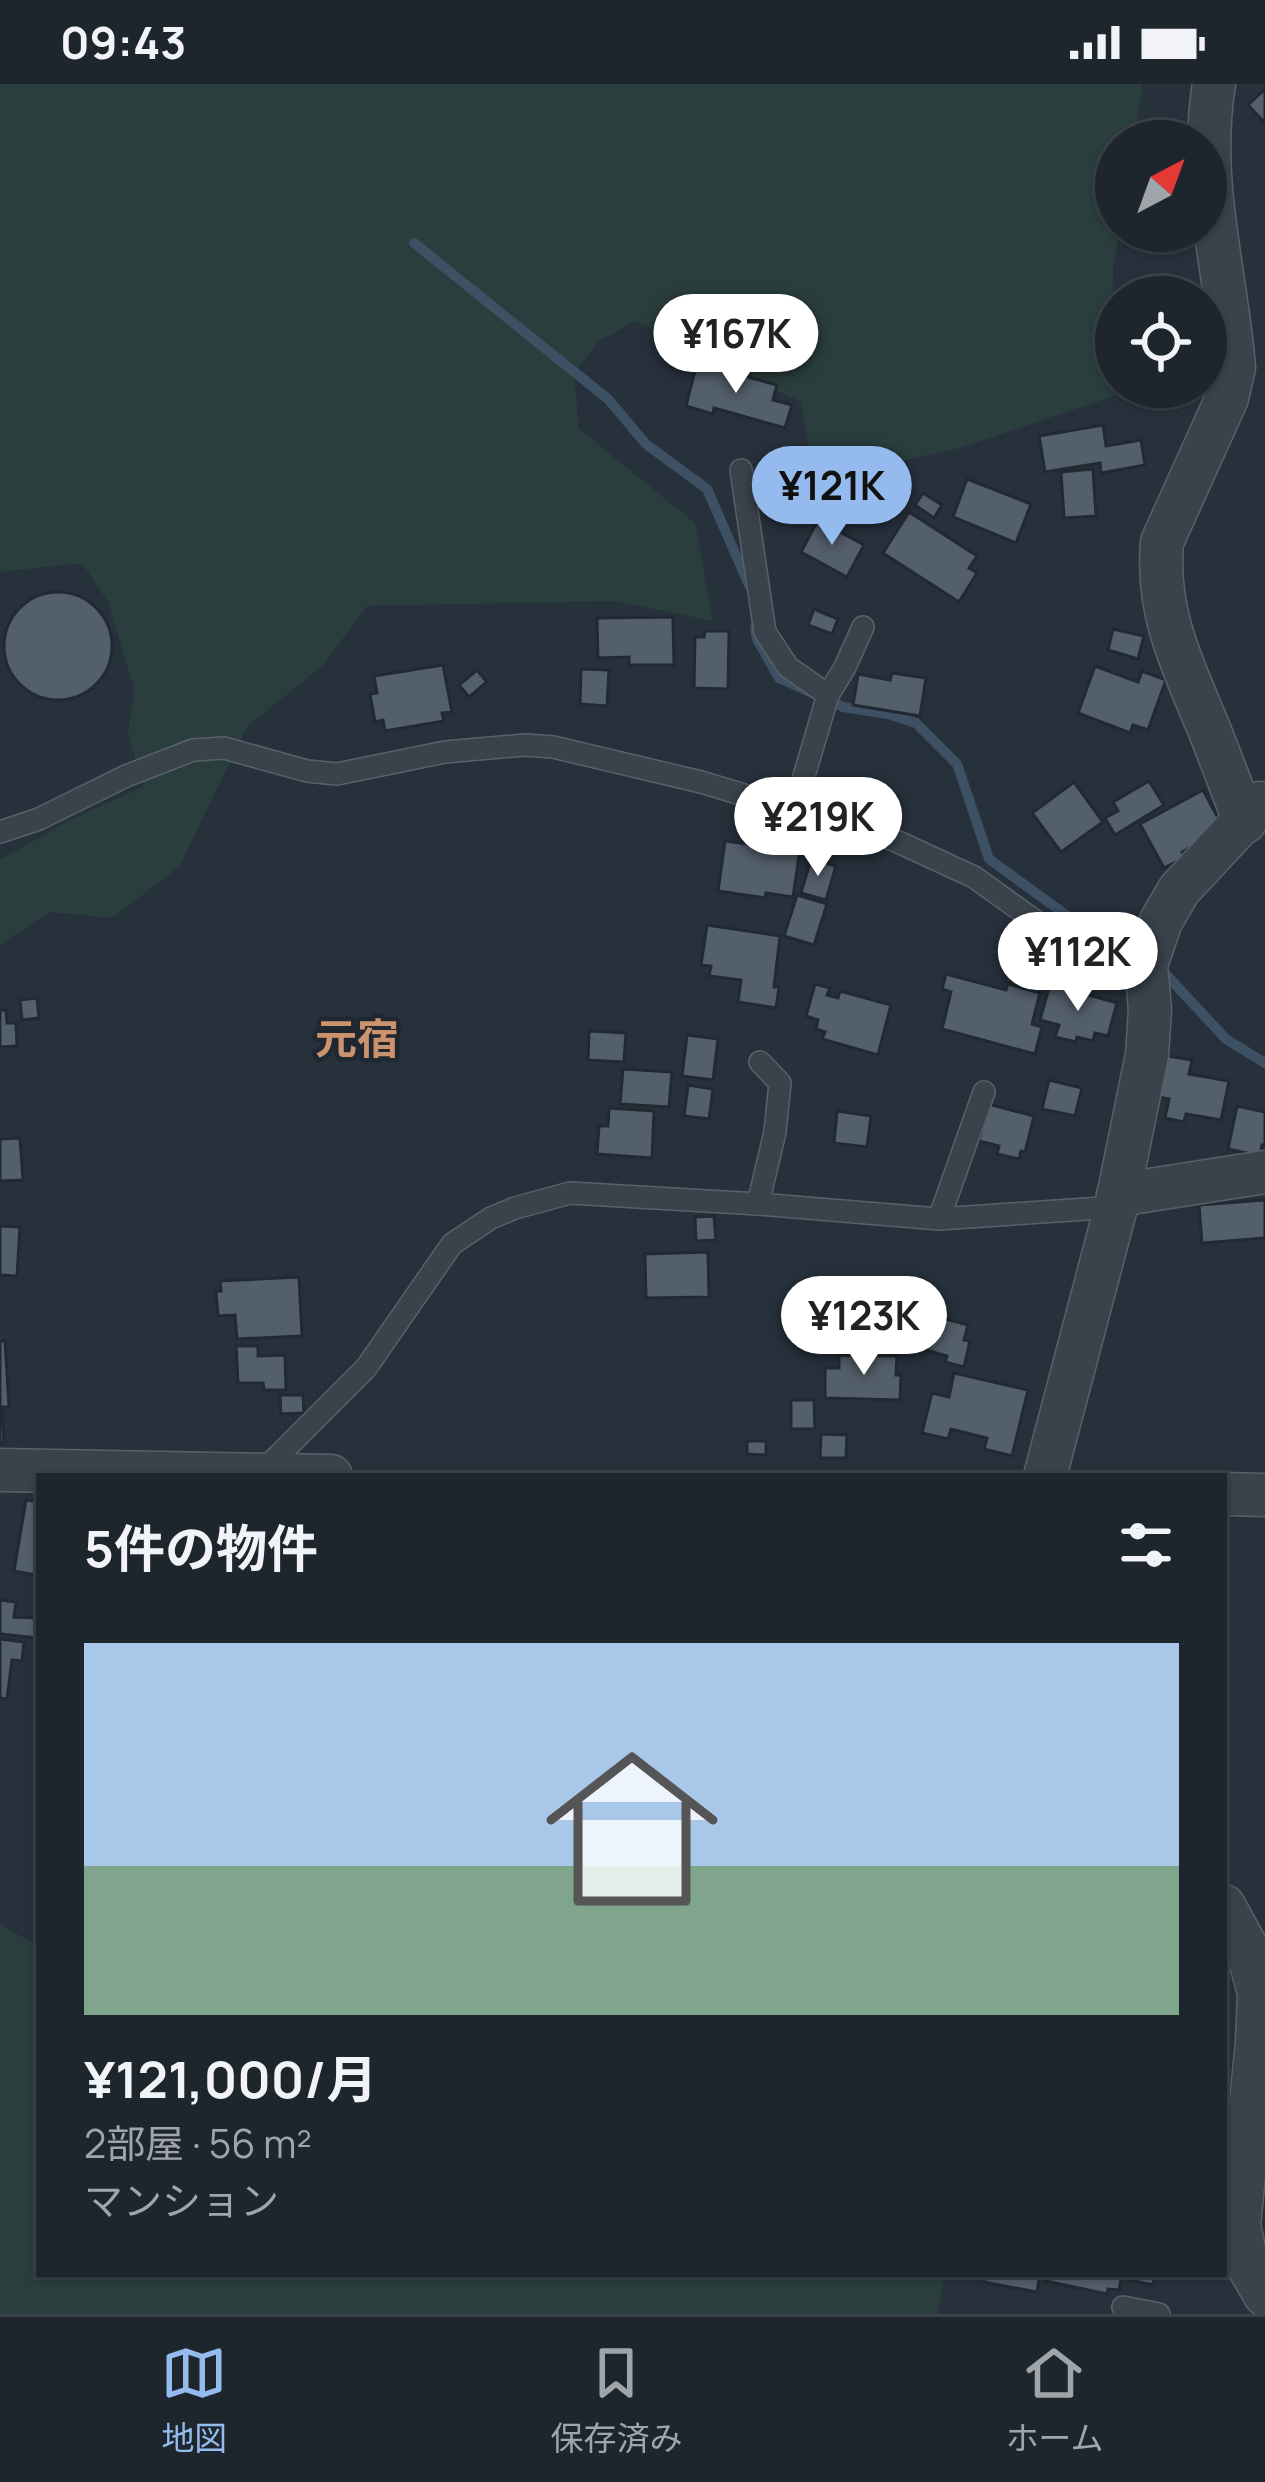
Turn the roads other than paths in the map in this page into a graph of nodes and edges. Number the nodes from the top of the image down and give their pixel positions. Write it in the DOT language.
graph roads {
  1 [pos="1214,84"];
  2 [pos="741,470"];
  3 [pos="863,627"];
  4 [pos="828,695"];
  5 [pos="794,810"];
  6 [pos="1255,810"];
  7 [pos="0,832"];
  8 [pos="1146,965"];
  9 [pos="760,1062"];
  10 [pos="984,1092"];
  11 [pos="1265,1172"];
  12 [pos="1117,1201"];
  13 [pos="758,1204"];
  14 [pos="939,1220"];
  15 [pos="0,1470"];
  16 [pos="194,1473"];
  17 [pos="260,1473"];
  18 [pos="1046,1473"];
  19 [pos="1227,1494"];
  20 [pos="1265,1495"];
  21 [pos="1227,1911"];
  22 [pos="1261,2054"];
  23 [pos="1265,2295"];
  24 [pos="1124,2307"];
  25 [pos="1159,2314"];
  1 -- 6 [label="street"];
  2 -- 4 [label="lane"];
  3 -- 4 [label="lane"];
  4 -- 5 [label="lane"];
  5 -- 7 [label="lane"];
  5 -- 8 [label="lane"];
  6 -- 8 [label="street"];
  8 -- 12 [label="street"];
  9 -- 13 [label="lane"];
  10 -- 14 [label="lane"];
  11 -- 12 [label="street"];
  12 -- 14 [label="lane"];
  12 -- 18 [label="street"];
  13 -- 14 [label="lane"];
  13 -- 17 [label="lane"];
  15 -- 16 [label="street"];
  19 -- 20 [label="street"];
  21 -- 22 [label="street"];
  22 -- 23 [label="street"];
  24 -- 25 [label="lane"];
}
